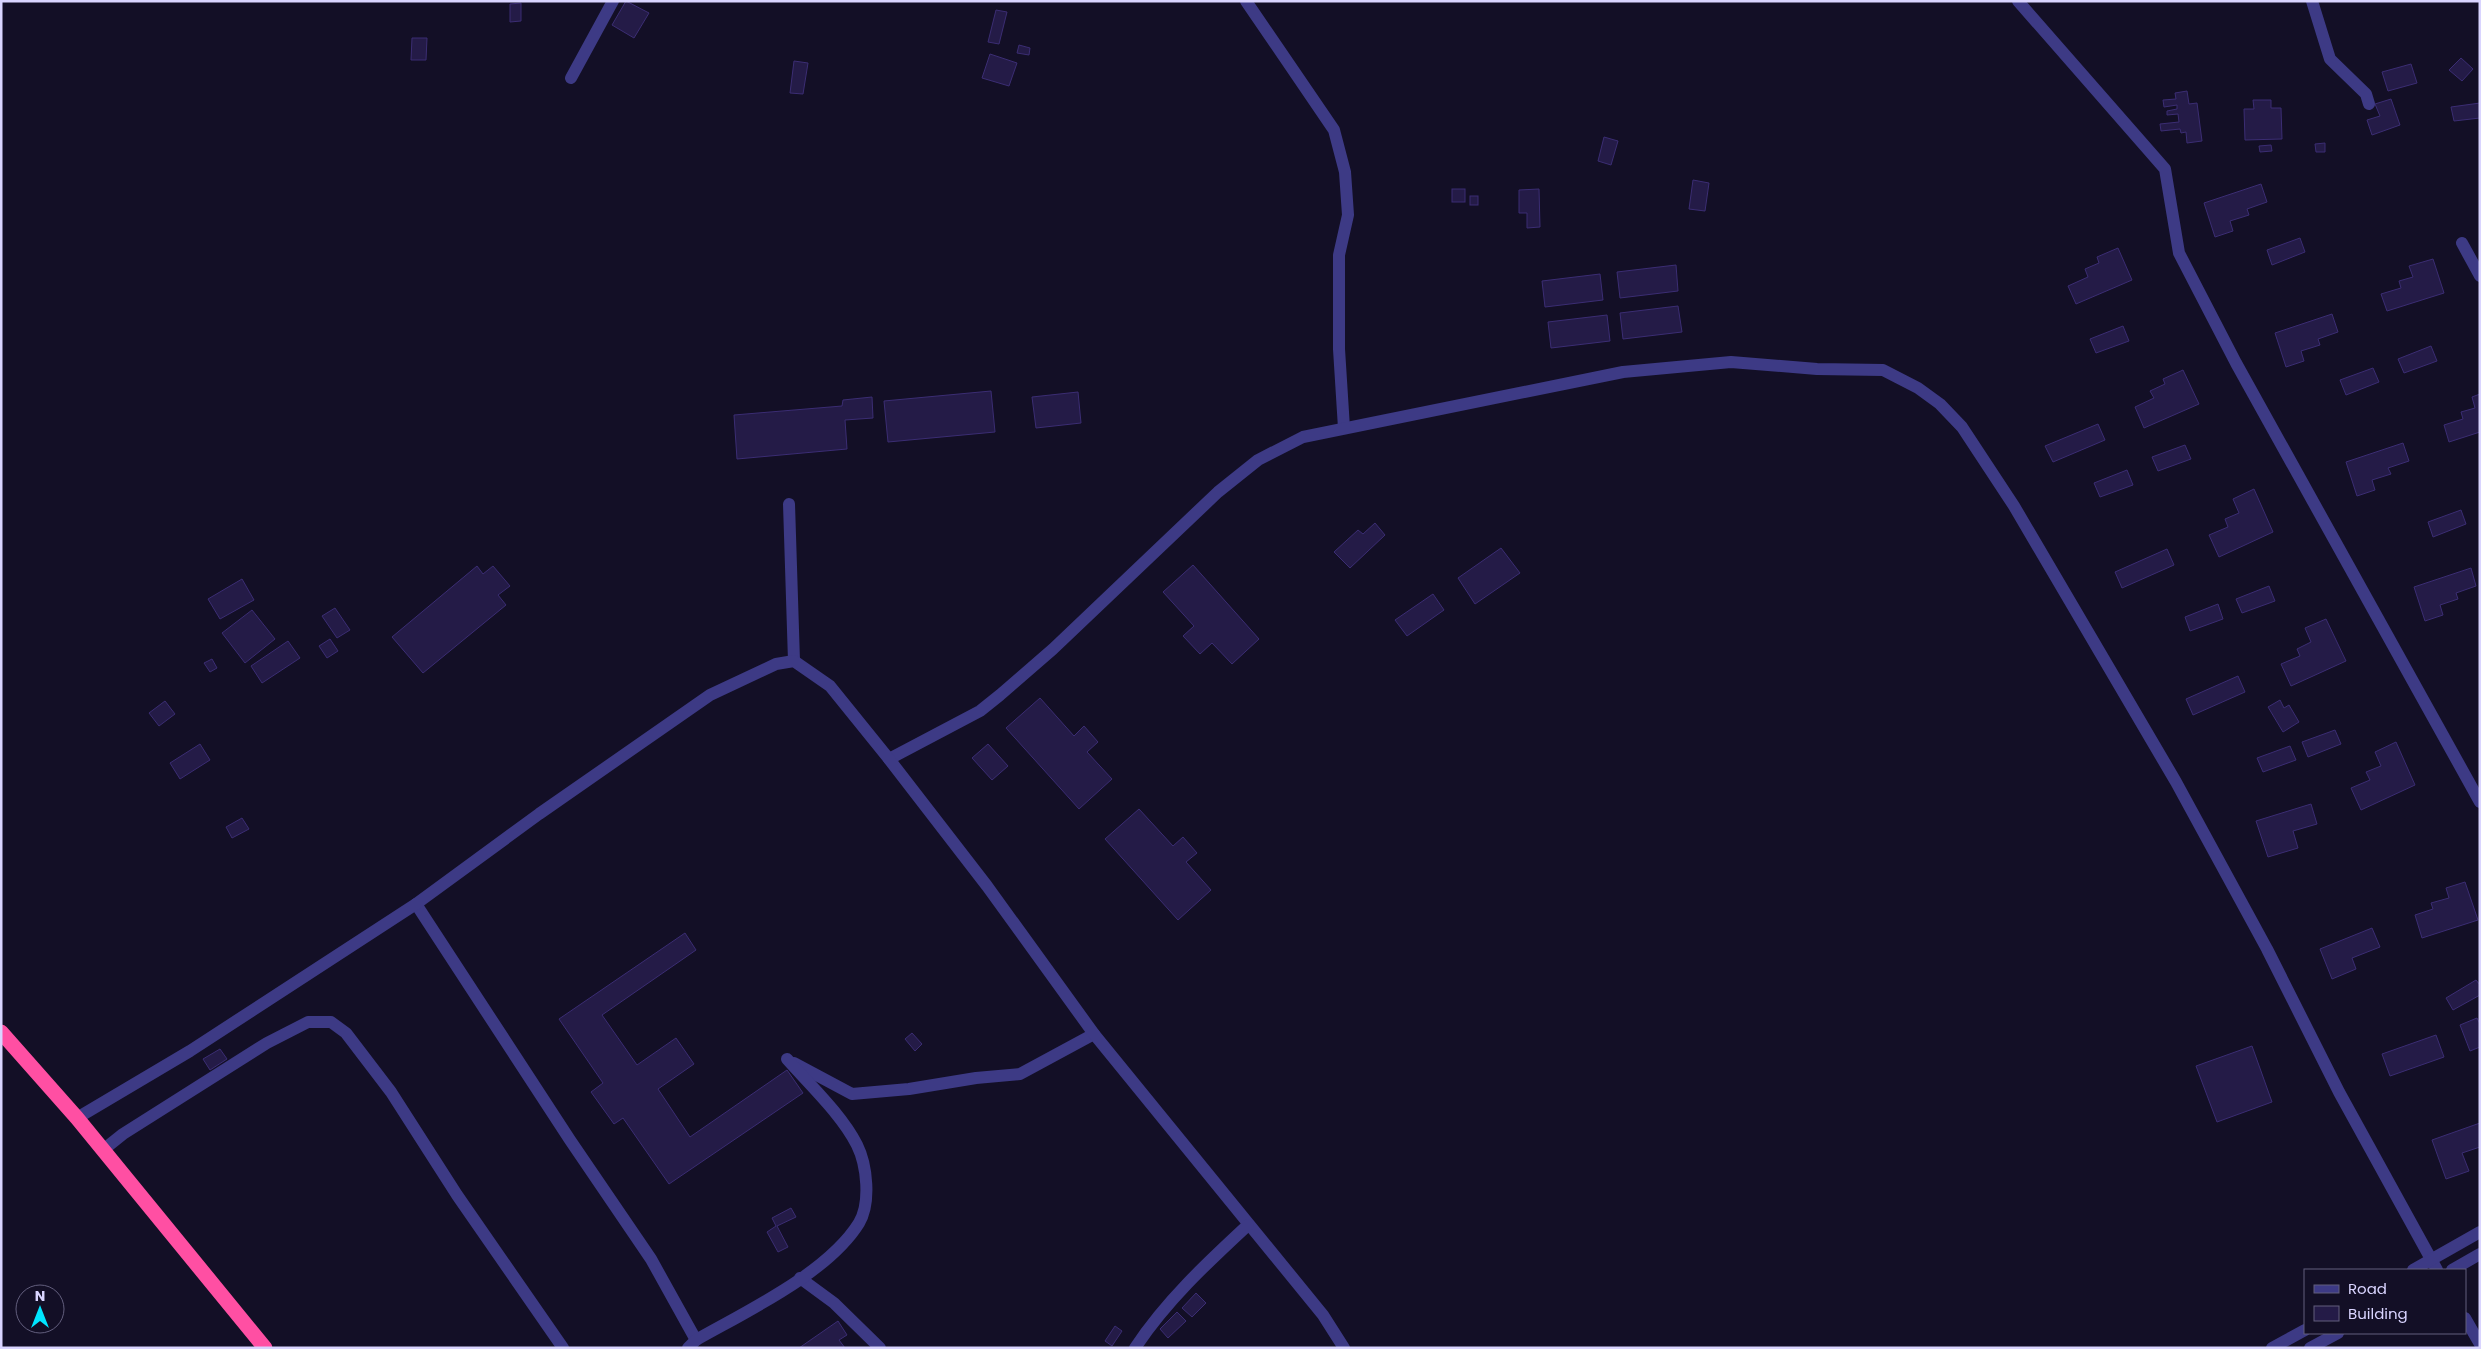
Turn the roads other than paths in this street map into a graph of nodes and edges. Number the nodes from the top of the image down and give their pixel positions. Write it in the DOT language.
graph roads {
  1 [pos="613,1"];
  2 [pos="1246,1"];
  3 [pos="2018,1"];
  4 [pos="2312,1"];
  5 [pos="571,78"];
  6 [pos="2369,104"];
  7 [pos="2462,243"];
  8 [pos="2480,276"];
  9 [pos="1344,428"];
  10 [pos="789,504"];
  11 [pos="794,661"];
  12 [pos="889,759"];
  13 [pos="2480,802"];
  14 [pos="416,904"];
  15 [pos="1,1032"];
  16 [pos="1094,1034"];
  17 [pos="77,1118"];
  18 [pos="103,1150"];
  19 [pos="1248,1224"];
  20 [pos="2480,1232"];
  21 [pos="2480,1254"];
  22 [pos="2434,1265"];
  23 [pos="2417,1269"];
  24 [pos="2454,1269"];
  25 [pos="800,1278"];
  26 [pos="2466,1320"];
  27 [pos="2304,1331"];
  28 [pos="2336,1334"];
  29 [pos="692,1344"];
  30 [pos="2480,1344"];
  31 [pos="265,1348"];
  32 [pos="563,1348"];
  33 [pos="880,1348"];
  34 [pos="1135,1348"];
  35 [pos="1344,1348"];
  36 [pos="2272,1348"];
  37 [pos="2310,1348"];
  1 -- 5 [label="street"];
  2 -- 9 [label="street"];
  3 -- 13 [label="street"];
  4 -- 6 [label="street"];
  7 -- 8 [label="street"];
  9 -- 12 [label="street"];
  9 -- 22 [label="street"];
  10 -- 11 [label="street"];
  11 -- 12 [label="street"];
  11 -- 14 [label="street"];
  12 -- 16 [label="street"];
  14 -- 17 [label="street"];
  14 -- 29 [label="street"];
  15 -- 17 [label="highway"];
  16 -- 19 [label="street"];
  16 -- 25 [label="street"];
  17 -- 18 [label="highway"];
  18 -- 31 [label="highway"];
  18 -- 32 [label="street"];
  19 -- 34 [label="street"];
  19 -- 35 [label="street"];
  20 -- 22 [label="street"];
  21 -- 24 [label="street"];
  22 -- 23 [label="street"];
  25 -- 29 [label="street"];
  25 -- 33 [label="street"];
  26 -- 30 [label="street"];
  27 -- 36 [label="street"];
  28 -- 37 [label="street"];
}
